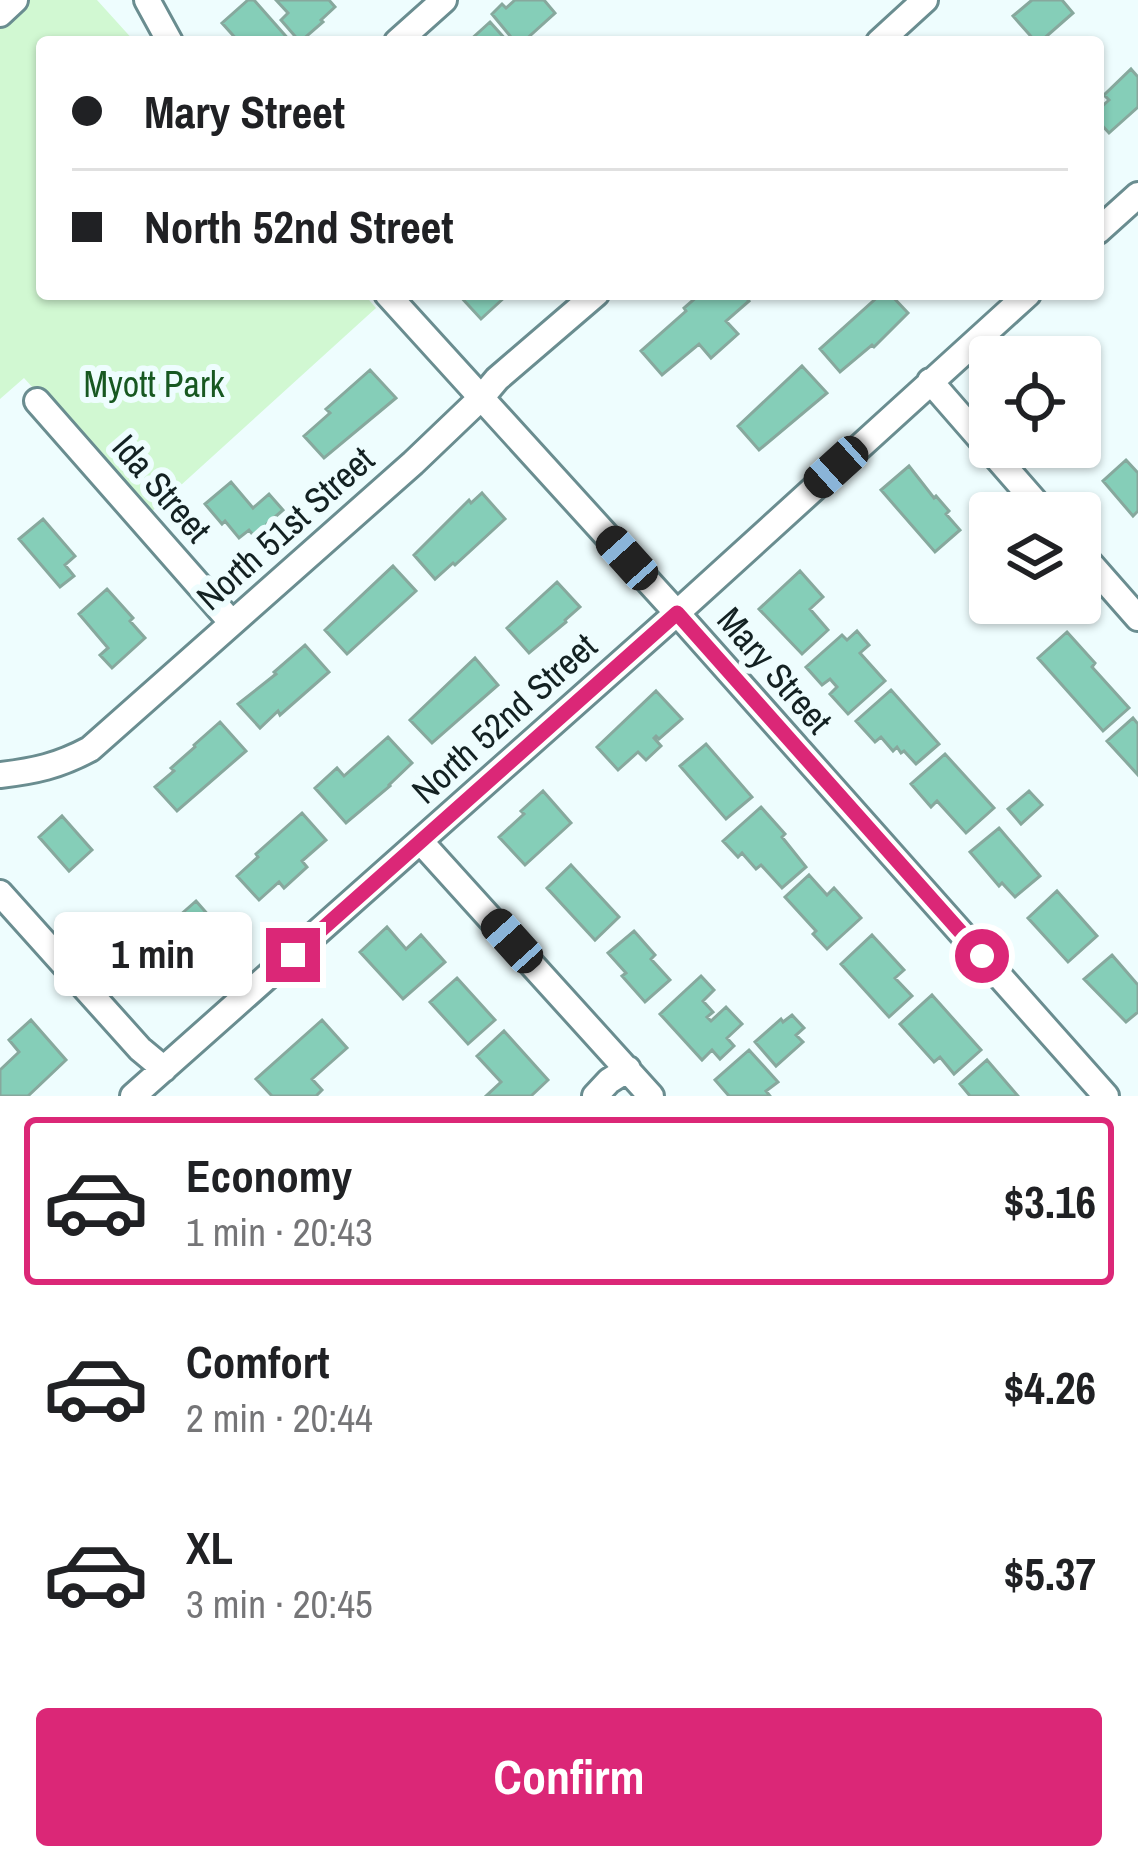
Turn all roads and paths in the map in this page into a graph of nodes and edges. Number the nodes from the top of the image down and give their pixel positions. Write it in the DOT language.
graph roads {
  1 [pos="15,0"];
  2 [pos="147,0"];
  3 [pos="444,0"];
  4 [pos="926,0"];
  5 [pos="0,14"];
  6 [pos="167,36"];
  7 [pos="404,36"];
  8 [pos="886,36"];
  9 [pos="1138,196"];
  10 [pos="1104,226"];
  11 [pos="392,300"];
  12 [pos="589,300"];
  13 [pos="1021,300"];
  14 [pos="930,382"];
  15 [pos="481,398"];
  16 [pos="37,400"];
  17 [pos="1027,492"];
  18 [pos="1101,576"];
  19 [pos="677,613"];
  20 [pos="1138,618"];
  21 [pos="232,623"];
  22 [pos="0,776"];
  23 [pos="421,842"];
  24 [pos="0,893"];
  25 [pos="164,1069"];
  26 [pos="628,1070"];
  27 [pos="134,1096"];
  28 [pos="595,1096"];
  29 [pos="651,1096"];
  30 [pos="1106,1096"];
  1 -- 5 [label="street"];
  2 -- 6 [label="street"];
  3 -- 7 [label="street"];
  4 -- 8 [label="street"];
  9 -- 10 [label="street"];
  11 -- 15 [label="street, Mary Street"];
  12 -- 15 [label="street, North 51st Street"];
  13 -- 14 [label="street, North 52nd Street"];
  14 -- 17 [label="street"];
  14 -- 19 [label="street, North 52nd Street"];
  15 -- 19 [label="street, Mary Street"];
  15 -- 21 [label="street, North 51st Street"];
  16 -- 21 [label="street, Ida Street"];
  18 -- 20 [label="street"];
  19 -- 23 [label="street, North 52nd Street"];
  19 -- 30 [label="street, Mary Street"];
  21 -- 22 [label="street, North 51st Street"];
  23 -- 25 [label="street, North 52nd Street"];
  23 -- 26 [label="street"];
  24 -- 25 [label="street"];
  25 -- 27 [label="street, North 52nd Street"];
  26 -- 28 [label="street"];
  26 -- 29 [label="street"];
}
